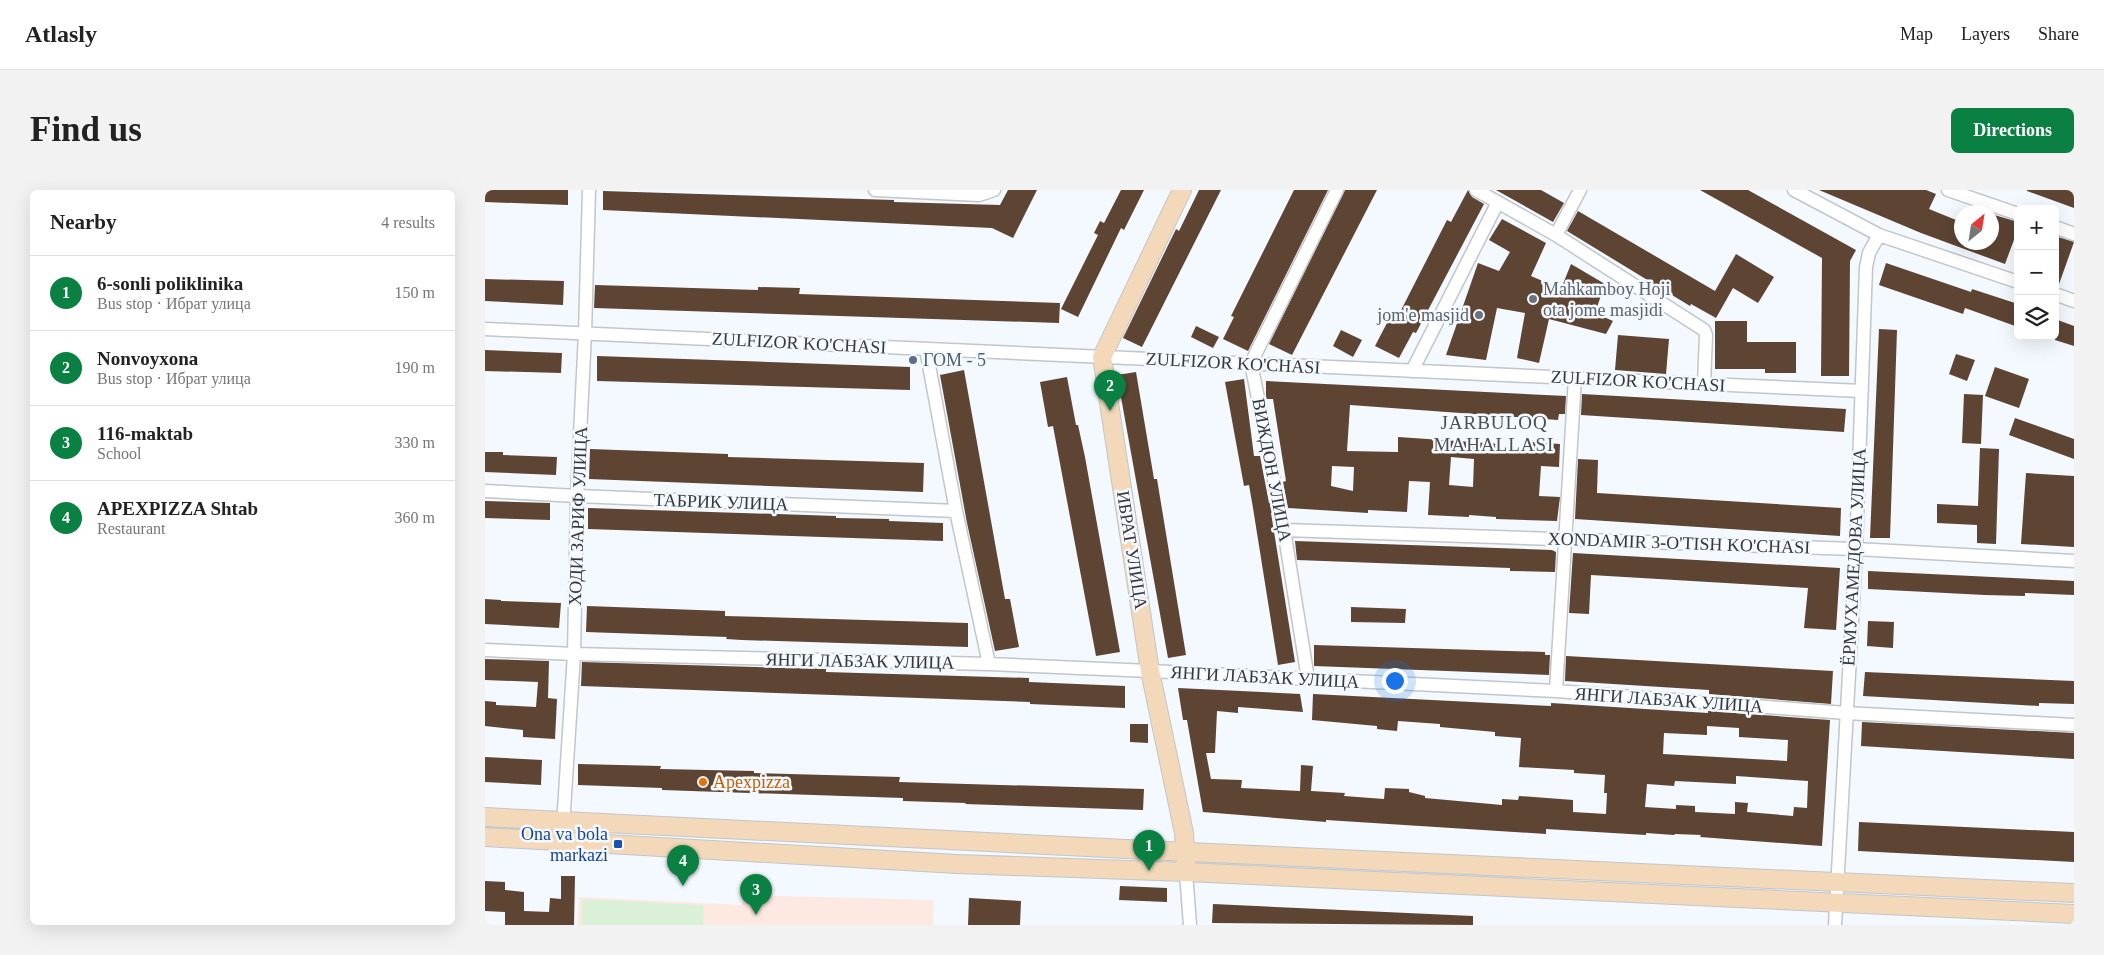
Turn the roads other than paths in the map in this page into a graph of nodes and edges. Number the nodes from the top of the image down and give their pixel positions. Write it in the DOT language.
graph roads {
  1 [pos="589,190"];
  2 [pos="875,190"];
  3 [pos="994,190"];
  4 [pos="1183,190"];
  5 [pos="1337,190"];
  6 [pos="1476,190"];
  7 [pos="1581,190"];
  8 [pos="1794,190"];
  9 [pos="1948,190"];
  10 [pos="1498,202"];
  11 [pos="2014,213"];
  12 [pos="2059,228"];
  13 [pos="2074,234"];
  14 [pos="1556,235"];
  15 [pos="1879,235"];
  16 [pos="2014,281"];
  17 [pos="2058,295"];
  18 [pos="2074,301"];
  19 [pos="485,328"];
  20 [pos="585,333"];
  21 [pos="926,348"];
  22 [pos="1102,357"];
  23 [pos="1251,364"];
  24 [pos="1412,371"];
  25 [pos="1575,378"];
  26 [pos="1704,384"];
  27 [pos="1862,391"];
  28 [pos="485,491"];
  29 [pos="577,496"];
  30 [pos="956,511"];
  31 [pos="1284,530"];
  32 [pos="1564,540"];
  33 [pos="1856,549"];
  34 [pos="2074,560"];
  35 [pos="485,650"];
  36 [pos="574,654"];
  37 [pos="989,664"];
  38 [pos="1150,671"];
  39 [pos="1308,679"];
  40 [pos="1556,691"];
  41 [pos="1845,713"];
  42 [pos="2074,725"];
  43 [pos="485,817"];
  44 [pos="563,821"];
  45 [pos="485,837"];
  46 [pos="562,841"];
  47 [pos="1185,852"];
  48 [pos="1186,872"];
  49 [pos="1837,882"];
  50 [pos="2074,892"];
  51 [pos="1836,903"];
  52 [pos="2074,914"];
  53 [pos="1190,925"];
  54 [pos="1835,925"];
  1 -- 20 [label="street, ХОДИ ЗАРИФ УЛИЦА"];
  2 -- 3 [label="street"];
  4 -- 22 [label="main road"];
  5 -- 23 [label="street"];
  6 -- 10 [label="street"];
  7 -- 14 [label="street"];
  8 -- 15 [label="street"];
  9 -- 11 [label="street"];
  10 -- 14 [label="street"];
  10 -- 24 [label="street"];
  12 -- 13 [label="street"];
  14 -- 26 [label="street"];
  15 -- 16 [label="street"];
  15 -- 27 [label="street, ЁРМУХАМЕДОВА УЛИЦА"];
  17 -- 18 [label="street"];
  19 -- 20 [label="street, ZULFIZOR KO'CHASI"];
  20 -- 21 [label="street, ZULFIZOR KO'CHASI"];
  20 -- 29 [label="street, ХОДИ ЗАРИФ УЛИЦА"];
  21 -- 22 [label="street, ZULFIZOR KO'CHASI"];
  21 -- 30 [label="street"];
  22 -- 23 [label="street, ZULFIZOR KO'CHASI"];
  22 -- 38 [label="main road, ИБРАТ УЛИЦА"];
  23 -- 24 [label="street, ZULFIZOR KO'CHASI"];
  23 -- 31 [label="street, ВИЖДОН УЛИЦА"];
  24 -- 25 [label="street, ZULFIZOR KO'CHASI"];
  25 -- 26 [label="street, ZULFIZOR KO'CHASI"];
  25 -- 32 [label="street"];
  26 -- 27 [label="street, ZULFIZOR KO'CHASI"];
  27 -- 33 [label="street, ЁРМУХАМЕДОВА УЛИЦА"];
  28 -- 29 [label="street, ТАБРИК УЛИЦА"];
  29 -- 30 [label="street, ТАБРИК УЛИЦА"];
  29 -- 36 [label="street, ХОДИ ЗАРИФ УЛИЦА"];
  30 -- 37 [label="street"];
  31 -- 32 [label="street, XONDAMIR 3-O'TISH KO'CHASI"];
  31 -- 39 [label="street, ВИЖДОН УЛИЦА"];
  32 -- 33 [label="street, XONDAMIR 3-O'TISH KO'CHASI"];
  32 -- 40 [label="street"];
  33 -- 34 [label="street, XONDAMIR 3-O'TISH KO'CHASI"];
  33 -- 41 [label="street, ЁРМУХАМЕДОВА УЛИЦА"];
  35 -- 36 [label="street, ЯНГИ ЛАБЗАК УЛИЦА"];
  36 -- 37 [label="street, ЯНГИ ЛАБЗАК УЛИЦА"];
  36 -- 44 [label="street, ХОДИ ЗАРИФ УЛИЦА"];
  37 -- 38 [label="street, ЯНГИ ЛАБЗАК УЛИЦА"];
  38 -- 39 [label="street, ЯНГИ ЛАБЗАК УЛИЦА"];
  38 -- 47 [label="main road, ИБРАТ УЛИЦА"];
  39 -- 40 [label="street, ЯНГИ ЛАБЗАК УЛИЦА"];
  40 -- 41 [label="street, ЯНГИ ЛАБЗАК УЛИЦА"];
  41 -- 42 [label="street, ЯНГИ ЛАБЗАК УЛИЦА"];
  41 -- 49 [label="street, ЁРМУХАМЕДОВА УЛИЦА"];
  43 -- 44 [label="main road"];
  44 -- 46 [label="street, ХОДИ ЗАРИФ УЛИЦА"];
  44 -- 47 [label="main road"];
  45 -- 46 [label="main road"];
  46 -- 48 [label="main road"];
  47 -- 48 [label="main road, ИБРАТ УЛИЦА"];
  47 -- 49 [label="main road"];
  48 -- 51 [label="main road"];
  48 -- 53 [label="street, ИБРАТ УЛИЦА"];
  49 -- 50 [label="main road"];
  49 -- 51 [label="street, ЁРМУХАМЕДОВА УЛИЦА"];
  51 -- 52 [label="main road"];
  51 -- 54 [label="street, ЁРМУХАМЕДОВА УЛИЦА"];
}
